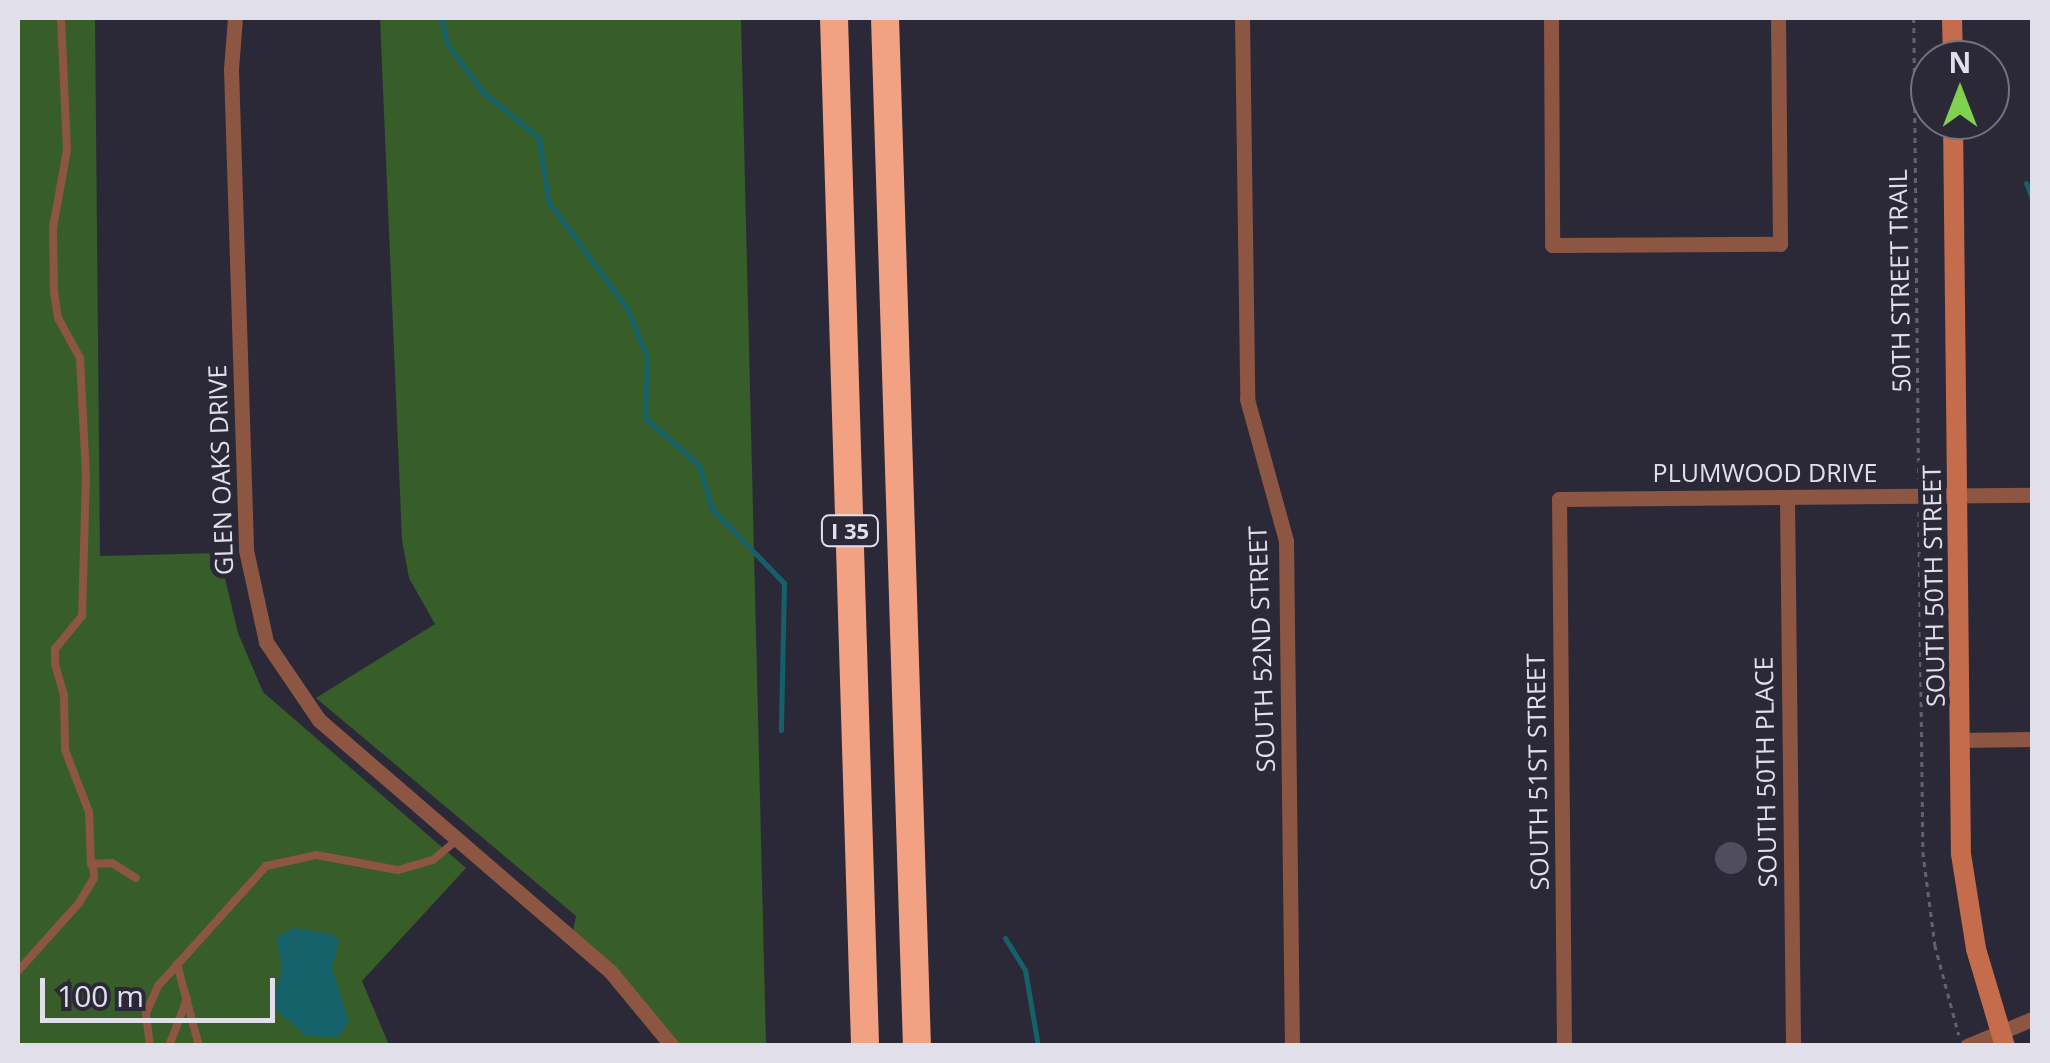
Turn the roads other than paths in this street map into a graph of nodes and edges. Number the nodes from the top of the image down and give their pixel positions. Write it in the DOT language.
graph roads {
  1 [pos="61,18"];
  2 [pos="236,18"];
  3 [pos="834,18"];
  4 [pos="886,18"];
  5 [pos="1242,18"];
  6 [pos="1551,18"];
  7 [pos="1778,18"];
  8 [pos="1953,140"];
  9 [pos="2032,495"];
  10 [pos="1957,496"];
  11 [pos="1788,497"];
  12 [pos="1559,499"];
  13 [pos="1959,740"];
  14 [pos="2032,740"];
  15 [pos="458,839"];
  16 [pos="93,864"];
  17 [pos="136,878"];
  18 [pos="178,964"];
  19 [pos="18,971"];
  20 [pos="188,997"];
  21 [pos="2032,1019"];
  22 [pos="1963,1039"];
  23 [pos="2003,1039"];
  24 [pos="150,1046"];
  25 [pos="169,1046"];
  26 [pos="199,1046"];
  27 [pos="672,1046"];
  28 [pos="865,1046"];
  29 [pos="916,1046"];
  30 [pos="1292,1046"];
  31 [pos="1564,1046"];
  32 [pos="1793,1046"];
  1 -- 16 [label="lane"];
  2 -- 15 [label="street, GLEN OAKS DRIVE"];
  3 -- 28 [label="highway, I 35"];
  4 -- 29 [label="highway, I 35"];
  5 -- 30 [label="street, SOUTH 52ND STREET"];
  6 -- 7 [label="street"];
  8 -- 10 [label="main road, SOUTH 50TH STREET"];
  9 -- 10 [label="street, PLUMWOOD DRIVE"];
  10 -- 11 [label="street, PLUMWOOD DRIVE"];
  10 -- 13 [label="main road, SOUTH 50TH STREET"];
  11 -- 12 [label="street, PLUMWOOD DRIVE"];
  11 -- 32 [label="street, SOUTH 50TH PLACE"];
  12 -- 31 [label="street, SOUTH 51ST STREET"];
  13 -- 14 [label="street"];
  13 -- 23 [label="main road, SOUTH 50TH STREET"];
  15 -- 18 [label="lane"];
  15 -- 27 [label="street, GLEN OAKS DRIVE"];
  16 -- 17 [label="lane"];
  16 -- 19 [label="lane"];
  18 -- 20 [label="lane"];
  18 -- 24 [label="lane"];
  20 -- 25 [label="lane"];
  20 -- 26 [label="lane"];
  21 -- 23 [label="street"];
  22 -- 23 [label="street"];
}
